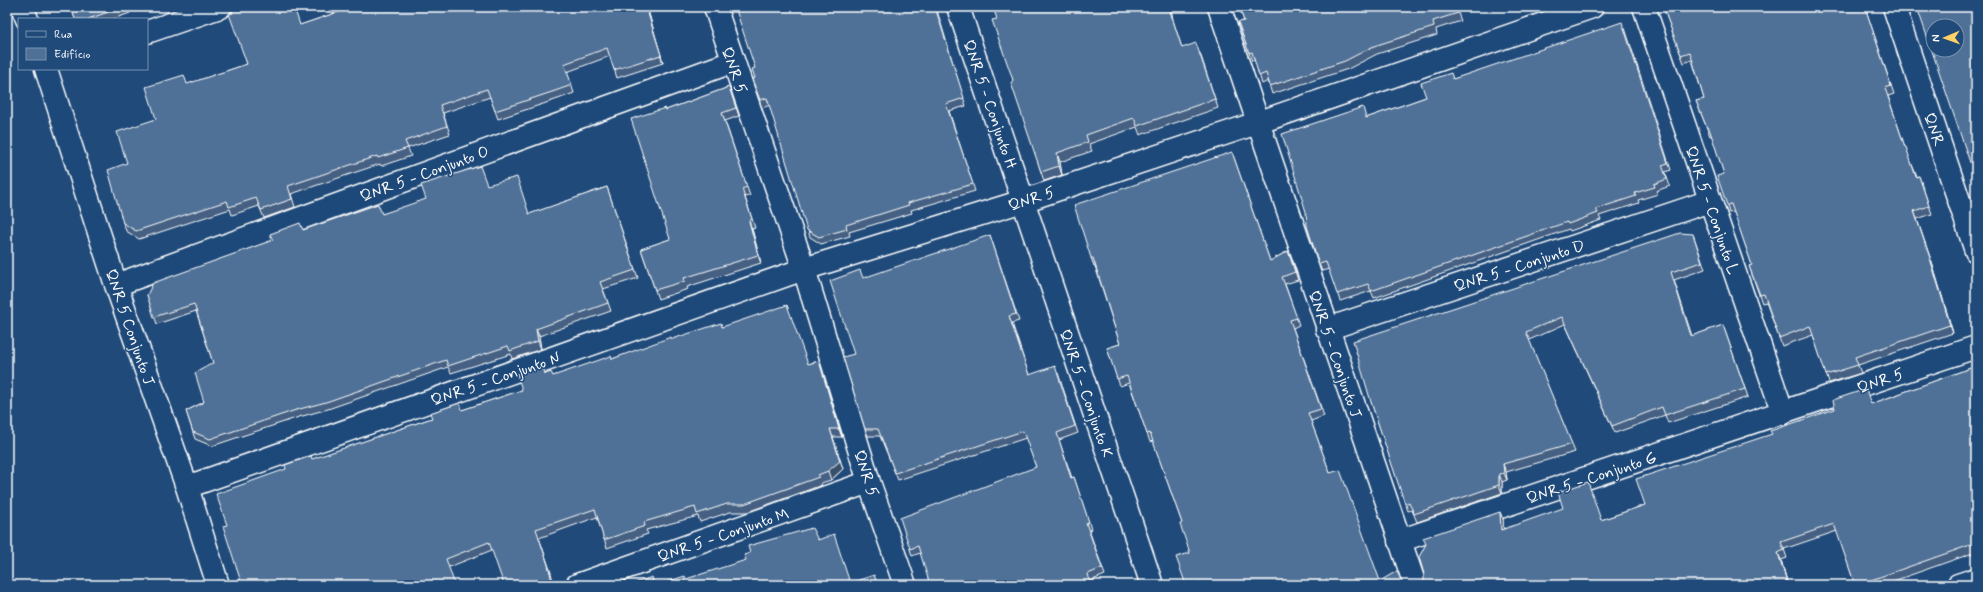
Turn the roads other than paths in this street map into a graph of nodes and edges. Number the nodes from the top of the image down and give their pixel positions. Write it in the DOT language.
graph roads {
  1 [pos="22,7"];
  2 [pos="220,7"];
  3 [pos="715,7"];
  4 [pos="958,7"];
  5 [pos="1219,7"];
  6 [pos="1592,7"];
  7 [pos="1644,7"];
  8 [pos="1894,7"];
  9 [pos="27,18"];
  10 [pos="148,32"];
  11 [pos="732,62"];
  12 [pos="46,70"];
  13 [pos="1258,123"];
  14 [pos="1023,200"];
  15 [pos="1710,201"];
  16 [pos="1976,251"];
  17 [pos="804,269"];
  18 [pos="116,285"];
  19 [pos="1327,329"];
  20 [pos="1976,348"];
  21 [pos="1783,413"];
  22 [pos="870,482"];
  23 [pos="187,487"];
  24 [pos="1399,541"];
  25 [pos="1976,579"];
  26 [pos="218,585"];
  27 [pos="577,585"];
  28 [pos="905,585"];
  29 [pos="1152,585"];
  30 [pos="1415,585"];
  31 [pos="1958,585"];
  1 -- 9 [label="street"];
  2 -- 10 [label="street"];
  3 -- 11 [label="street, QNR 5"];
  4 -- 14 [label="street, QNR 5 - Conjunto H"];
  5 -- 13 [label="street, QNR 5 - Conjunto J"];
  6 -- 13 [label="street"];
  7 -- 15 [label="street, QNR 5 - Conjunto L"];
  8 -- 16 [label="street, QNR"];
  11 -- 17 [label="street, QNR 5"];
  11 -- 18 [label="street, QNR 5 - Conjunto O"];
  12 -- 18 [label="street, QNR 5 Conjunto J"];
  13 -- 14 [label="street, QNR 5"];
  13 -- 19 [label="street, QNR 5 - Conjunto J"];
  14 -- 17 [label="street, QNR 5"];
  14 -- 29 [label="street, QNR 5 - Conjunto K"];
  15 -- 19 [label="street, QNR 5 - Conjunto D"];
  15 -- 21 [label="street, QNR 5 - Conjunto L"];
  17 -- 22 [label="street, QNR 5"];
  17 -- 23 [label="street, QNR 5 - Conjunto N"];
  18 -- 23 [label="street, QNR 5 Conjunto J"];
  19 -- 24 [label="street, QNR 5 - Conjunto J"];
  20 -- 21 [label="street, QNR 5"];
  21 -- 24 [label="street, QNR 5 - Conjunto G"];
  22 -- 27 [label="street, QNR 5 - Conjunto M"];
  22 -- 28 [label="street, QNR 5"];
  23 -- 26 [label="street, QNR 5 Conjunto J"];
  24 -- 30 [label="street, QNR 5 - Conjunto J"];
  25 -- 31 [label="street"];
}
